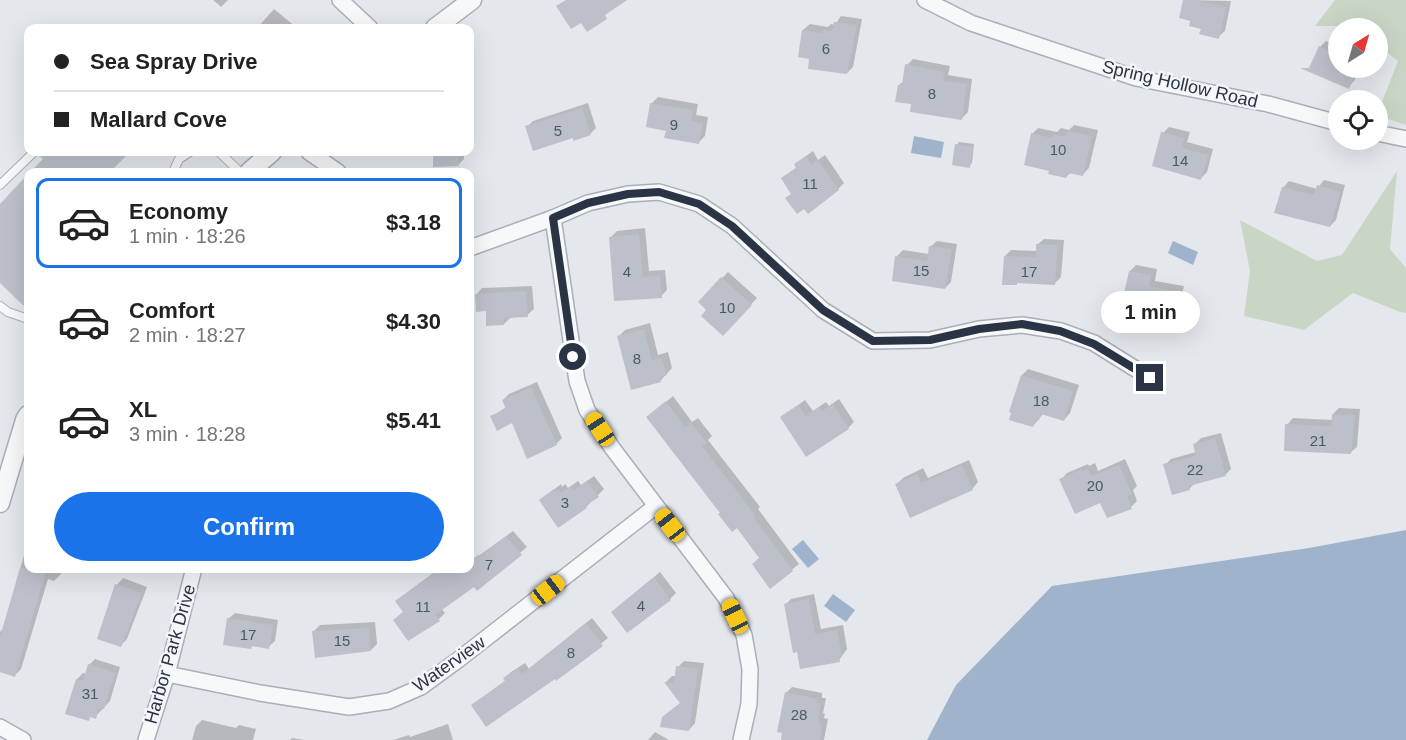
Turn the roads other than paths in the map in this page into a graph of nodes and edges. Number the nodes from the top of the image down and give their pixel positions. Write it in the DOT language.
graph roads {
  1 [pos="340,0"];
  2 [pos="472,0"];
  3 [pos="925,0"];
  4 [pos="366,24"];
  5 [pos="440,24"];
  6 [pos="1328,120"];
  7 [pos="1388,135"];
  8 [pos="1406,139"];
  9 [pos="30,156"];
  10 [pos="184,156"];
  11 [pos="223,156"];
  12 [pos="267,156"];
  13 [pos="315,156"];
  14 [pos="175,168"];
  15 [pos="236,168"];
  16 [pos="254,168"];
  17 [pos="332,168"];
  18 [pos="0,185"];
  19 [pos="553,218"];
  20 [pos="474,247"];
  21 [pos="0,306"];
  22 [pos="24,318"];
  23 [pos="1150,378"];
  24 [pos="24,428"];
  25 [pos="0,503"];
  26 [pos="656,506"];
  27 [pos="193,573"];
  28 [pos="167,674"];
  29 [pos="0,727"];
  30 [pos="23,740"];
  31 [pos="146,740"];
  32 [pos="741,740"];
  1 -- 4 [label="street"];
  2 -- 5 [label="street"];
  3 -- 6 [label="street, Spring Hollow Road"];
  7 -- 8 [label="street"];
  9 -- 18 [label="lane"];
  10 -- 14 [label="lane"];
  11 -- 15 [label="lane"];
  12 -- 16 [label="street"];
  13 -- 17 [label="street"];
  19 -- 20 [label="street"];
  19 -- 23 [label="street"];
  19 -- 26 [label="street"];
  21 -- 22 [label="lane"];
  24 -- 25 [label="street"];
  26 -- 28 [label="street, Waterview"];
  26 -- 32 [label="street"];
  27 -- 28 [label="street, Harbor Park Drive"];
  28 -- 31 [label="street, Harbor Park Drive"];
  29 -- 30 [label="street"];
}
